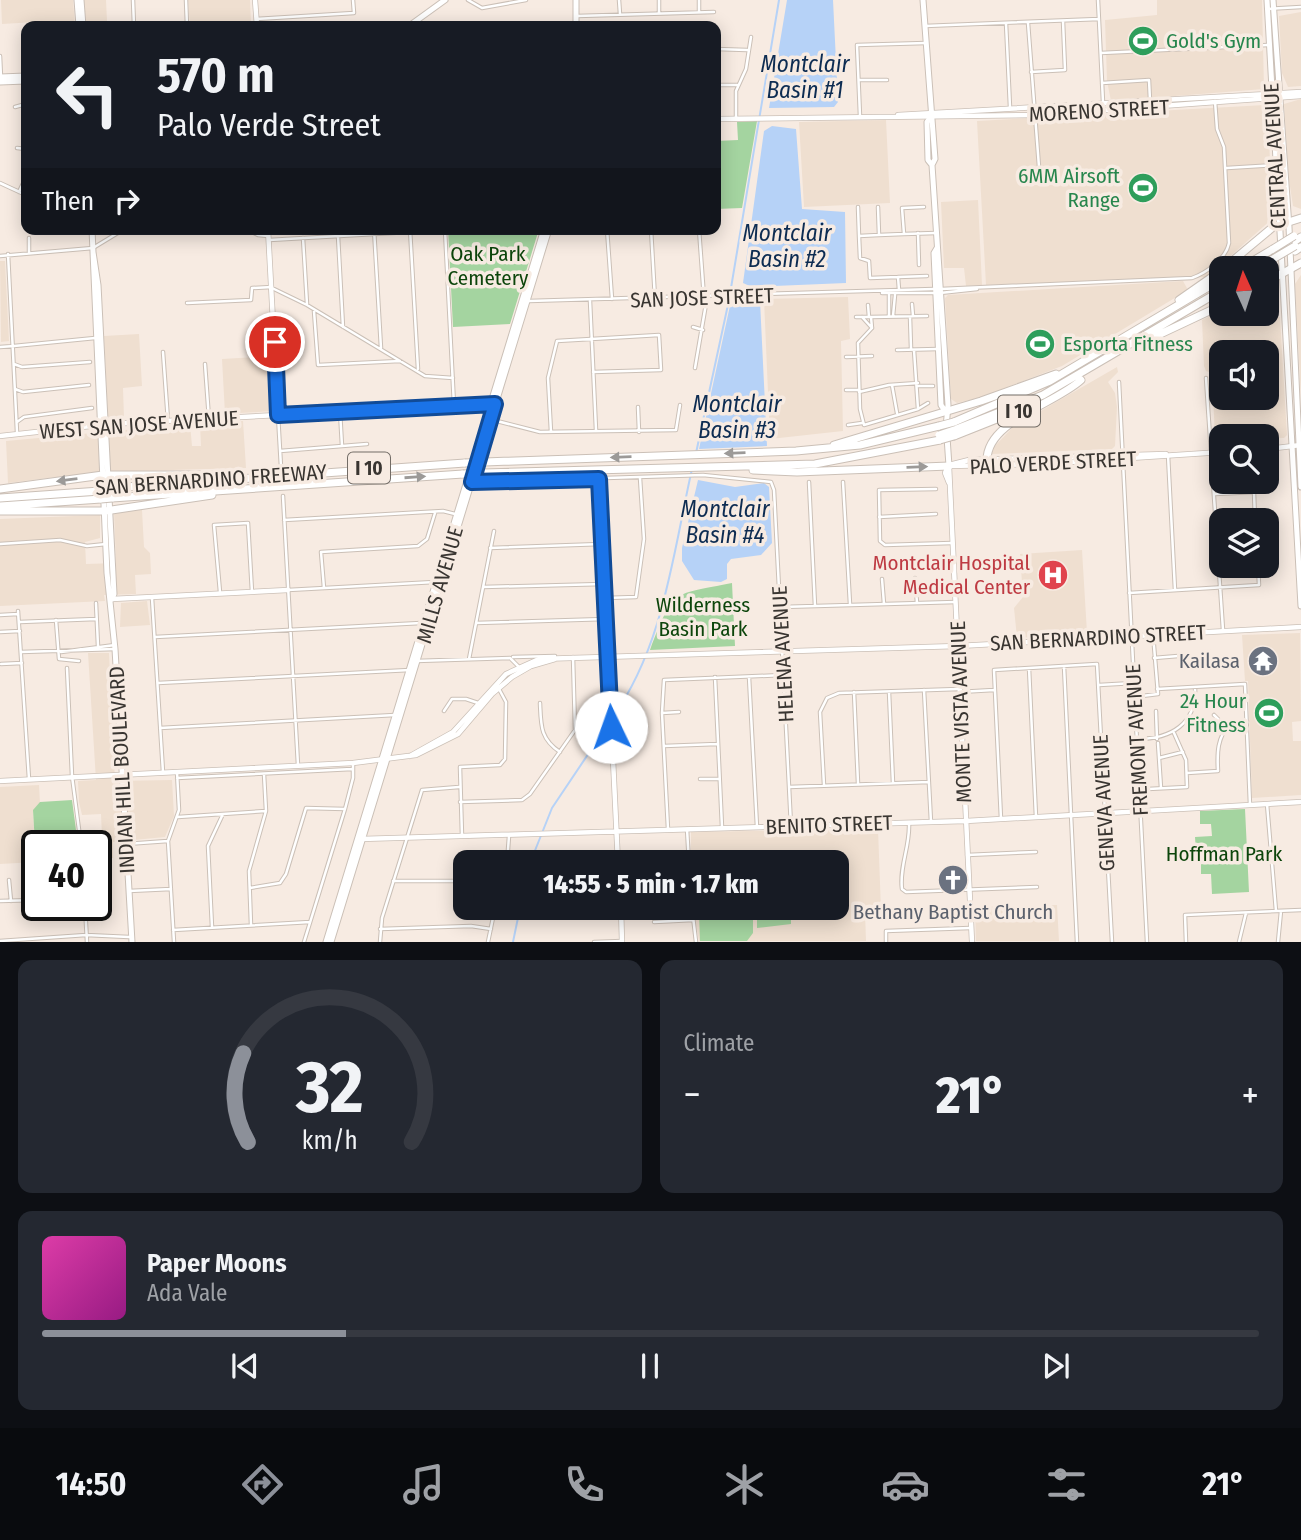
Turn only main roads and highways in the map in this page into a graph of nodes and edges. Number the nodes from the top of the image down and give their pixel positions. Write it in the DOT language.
graph roads {
  1 [pos="79,0"];
  2 [pos="445,0"];
  3 [pos="576,0"];
  4 [pos="923,0"];
  5 [pos="1267,0"];
  6 [pos="1273,0"];
  7 [pos="1270,8"];
  8 [pos="81,21"];
  9 [pos="416,21"];
  10 [pos="578,21"];
  11 [pos="21,77"];
  12 [pos="1,80"];
  13 [pos="21,81"];
  14 [pos="1275,97"];
  15 [pos="1301,218"];
  16 [pos="1289,221"];
  17 [pos="1278,225"];
  18 [pos="92,235"];
  19 [pos="545,235"];
  20 [pos="1298,241"];
  21 [pos="93,250"];
  22 [pos="1239,256"];
  23 [pos="1276,256"];
  24 [pos="1276,256"];
  25 [pos="1301,263"];
  26 [pos="1290,271"];
  27 [pos="1281,275"];
  28 [pos="1209,279"];
  29 [pos="1209,287"];
  30 [pos="938,291"];
  31 [pos="1209,297"];
  32 [pos="1209,298"];
  33 [pos="1209,299"];
  34 [pos="1209,311"];
  35 [pos="1144,326"];
  36 [pos="1139,345"];
  37 [pos="1074,367"];
  38 [pos="1081,380"];
  39 [pos="1015,398"];
  40 [pos="945,411"];
  41 [pos="103,425"];
  42 [pos="954,429"];
  43 [pos="939,434"];
  44 [pos="1298,446"];
  45 [pos="827,448"];
  46 [pos="987,460"];
  47 [pos="725,466"];
  48 [pos="948,466"];
  49 [pos="105,475"];
  50 [pos="239,478"];
  51 [pos="265,487"];
  52 [pos="1301,487"];
  53 [pos="0,489"];
  54 [pos="111,492"];
  55 [pos="100,493"];
  56 [pos="0,496"];
  57 [pos="0,506"];
  58 [pos="107,511"];
  59 [pos="0,512"];
  60 [pos="112,599"];
  61 [pos="1301,606"];
  62 [pos="131,939"];
  63 [pos="329,942"];
  1 -- 8 [label="main road"];
  2 -- 9 [label="main road"];
  3 -- 10 [label="main road"];
  4 -- 30 [label="main road, MONTE VISTA AVENUE"];
  5 -- 7 [label="main road, CENTRAL AVENUE"];
  6 -- 7 [label="main road, CENTRAL AVENUE"];
  7 -- 14 [label="main road, CENTRAL AVENUE"];
  7 -- 14 [label="main road, CENTRAL AVENUE"];
  11 -- 12 [label="main road"];
  12 -- 13 [label="main road"];
  14 -- 16 [label="main road, CENTRAL AVENUE"];
  14 -- 17 [label="main road, CENTRAL AVENUE"];
  15 -- 16 [label="highway"];
  16 -- 17 [label="highway"];
  16 -- 26 [label="main road, CENTRAL AVENUE"];
  17 -- 22 [label="highway"];
  17 -- 27 [label="main road, CENTRAL AVENUE"];
  18 -- 21 [label="main road"];
  19 -- 63 [label="main road, MILLS AVENUE"];
  20 -- 23 [label="highway, bridge"];
  20 -- 24 [label="highway, bridge"];
  21 -- 41 [label="main road"];
  21 -- 41 [label="main road"];
  25 -- 26 [label="highway"];
  26 -- 27 [label="highway"];
  26 -- 44 [label="main road, CENTRAL AVENUE"];
  27 -- 44 [label="main road, CENTRAL AVENUE"];
  28 -- 35 [label="highway"];
  29 -- 35 [label="highway, SAN BERNARDINO FREEWAY / I 10"];
  30 -- 40 [label="main road, MONTE VISTA AVENUE"];
  30 -- 40 [label="main road, MONTE VISTA AVENUE"];
  31 -- 39 [label="highway"];
  32 -- 42 [label="highway"];
  33 -- 36 [label="highway, SAN BERNARDINO FREEWAY / I 10"];
  34 -- 36 [label="highway"];
  35 -- 37 [label="highway, SAN BERNARDINO FREEWAY / I 10"];
  36 -- 38 [label="highway, SAN BERNARDINO FREEWAY / I 10"];
  37 -- 39 [label="highway, SAN BERNARDINO FREEWAY / I 10"];
  37 -- 40 [label="highway"];
  38 -- 42 [label="highway, SAN BERNARDINO FREEWAY / I 10"];
  38 -- 46 [label="highway"];
  39 -- 42 [label="highway, SAN BERNARDINO FREEWAY / I 10"];
  40 -- 45 [label="highway"];
  40 -- 48 [label="main road, MONTE VISTA AVENUE"];
  41 -- 49 [label="main road"];
  42 -- 43 [label="highway, SAN BERNARDINO FREEWAY / I 10, bridge"];
  42 -- 43 [label="highway, SAN BERNARDINO FREEWAY / I 10, bridge"];
  43 -- 45 [label="highway, SAN BERNARDINO FREEWAY / I 10"];
  43 -- 47 [label="highway, SAN BERNARDINO FREEWAY / I 10"];
  44 -- 52 [label="main road, CENTRAL AVENUE"];
  44 -- 61 [label="main road, CENTRAL AVENUE"];
  45 -- 50 [label="highway, SAN BERNARDINO FREEWAY / I 10, one-way, bridge"];
  47 -- 48 [label="highway, one-way"];
  51 -- 47 [label="highway, SAN BERNARDINO FREEWAY / I 10, one-way, bridge"];
  49 -- 50 [label="highway"];
  49 -- 53 [label="highway, one-way"];
  49 -- 58 [label="main road"];
  50 -- 54 [label="highway, SAN BERNARDINO FREEWAY / I 10"];
  51 -- 54 [label="highway, SAN BERNARDINO FREEWAY / I 10"];
  51 -- 58 [label="highway"];
  54 -- 55 [label="highway, SAN BERNARDINO FREEWAY / I 10, bridge"];
  55 -- 56 [label="highway, SAN BERNARDINO FREEWAY / I 10"];
  55 -- 57 [label="highway, SAN BERNARDINO FREEWAY / I 10"];
  58 -- 59 [label="highway"];
  58 -- 60 [label="main road"];
  58 -- 60 [label="main road"];
  60 -- 62 [label="main road, INDIAN HILL BOULEVARD"];
}
